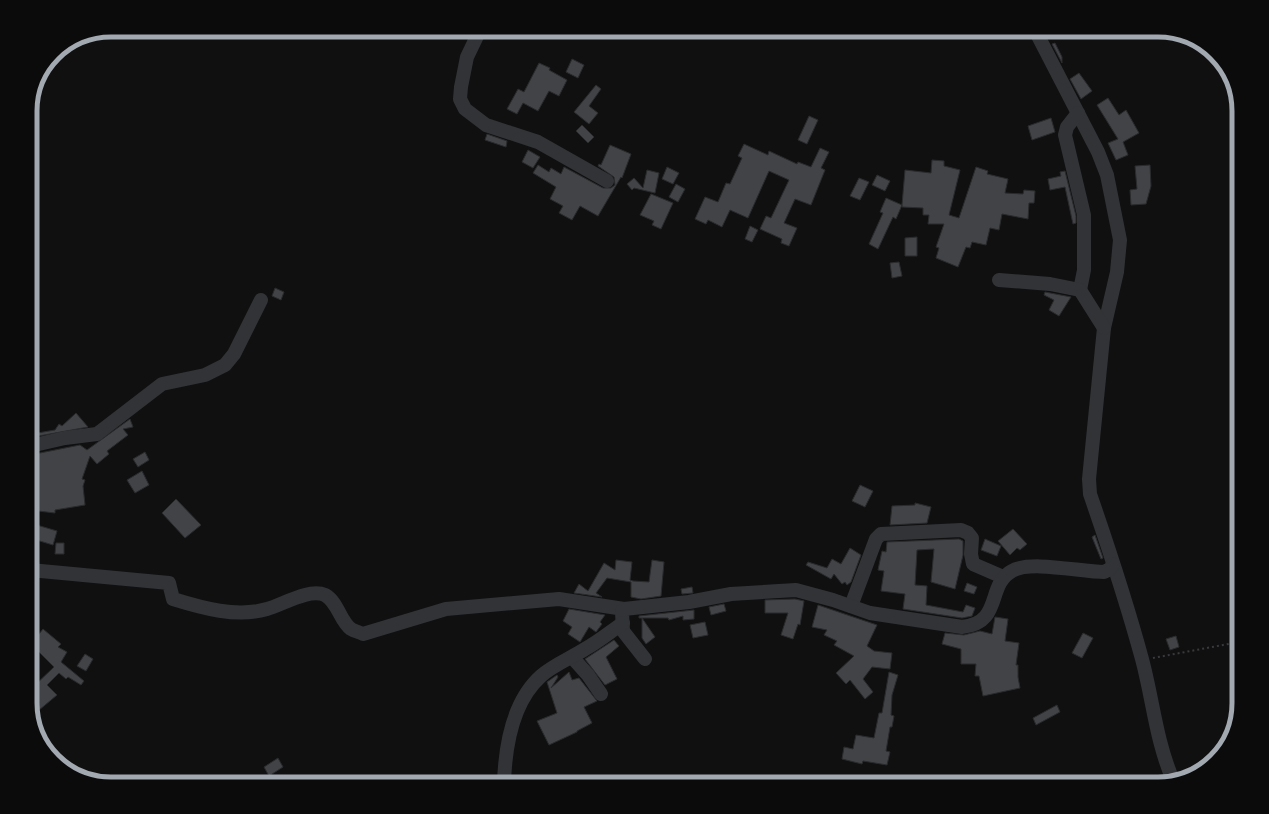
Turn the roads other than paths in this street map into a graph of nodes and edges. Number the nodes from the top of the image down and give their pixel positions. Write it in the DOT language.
graph roads {
  1 [pos="477,37"];
  2 [pos="1039,37"];
  3 [pos="1078,113"];
  4 [pos="607,181"];
  5 [pos="999,280"];
  6 [pos="1080,290"];
  7 [pos="261,300"];
  8 [pos="1104,328"];
  9 [pos="37,444"];
  10 [pos="1113,564"];
  11 [pos="37,571"];
  12 [pos="1003,577"];
  13 [pos="851,606"];
  14 [pos="624,616"];
  15 [pos="572,657"];
  16 [pos="645,660"];
  17 [pos="601,694"];
  18 [pos="1172,776"];
  19 [pos="504,777"];
  1 -- 4 [label="street"];
  2 -- 3 [label="street"];
  3 -- 6 [label="street"];
  3 -- 8 [label="street"];
  5 -- 6 [label="street"];
  6 -- 8 [label="street"];
  7 -- 9 [label="street"];
  8 -- 10 [label="street"];
  10 -- 12 [label="street"];
  10 -- 18 [label="street"];
  11 -- 14 [label="street"];
  12 -- 13 [label="street"];
  12 -- 13 [label="street"];
  13 -- 14 [label="street"];
  14 -- 15 [label="street"];
  14 -- 16 [label="street"];
  15 -- 17 [label="street"];
  15 -- 19 [label="street"];
}
